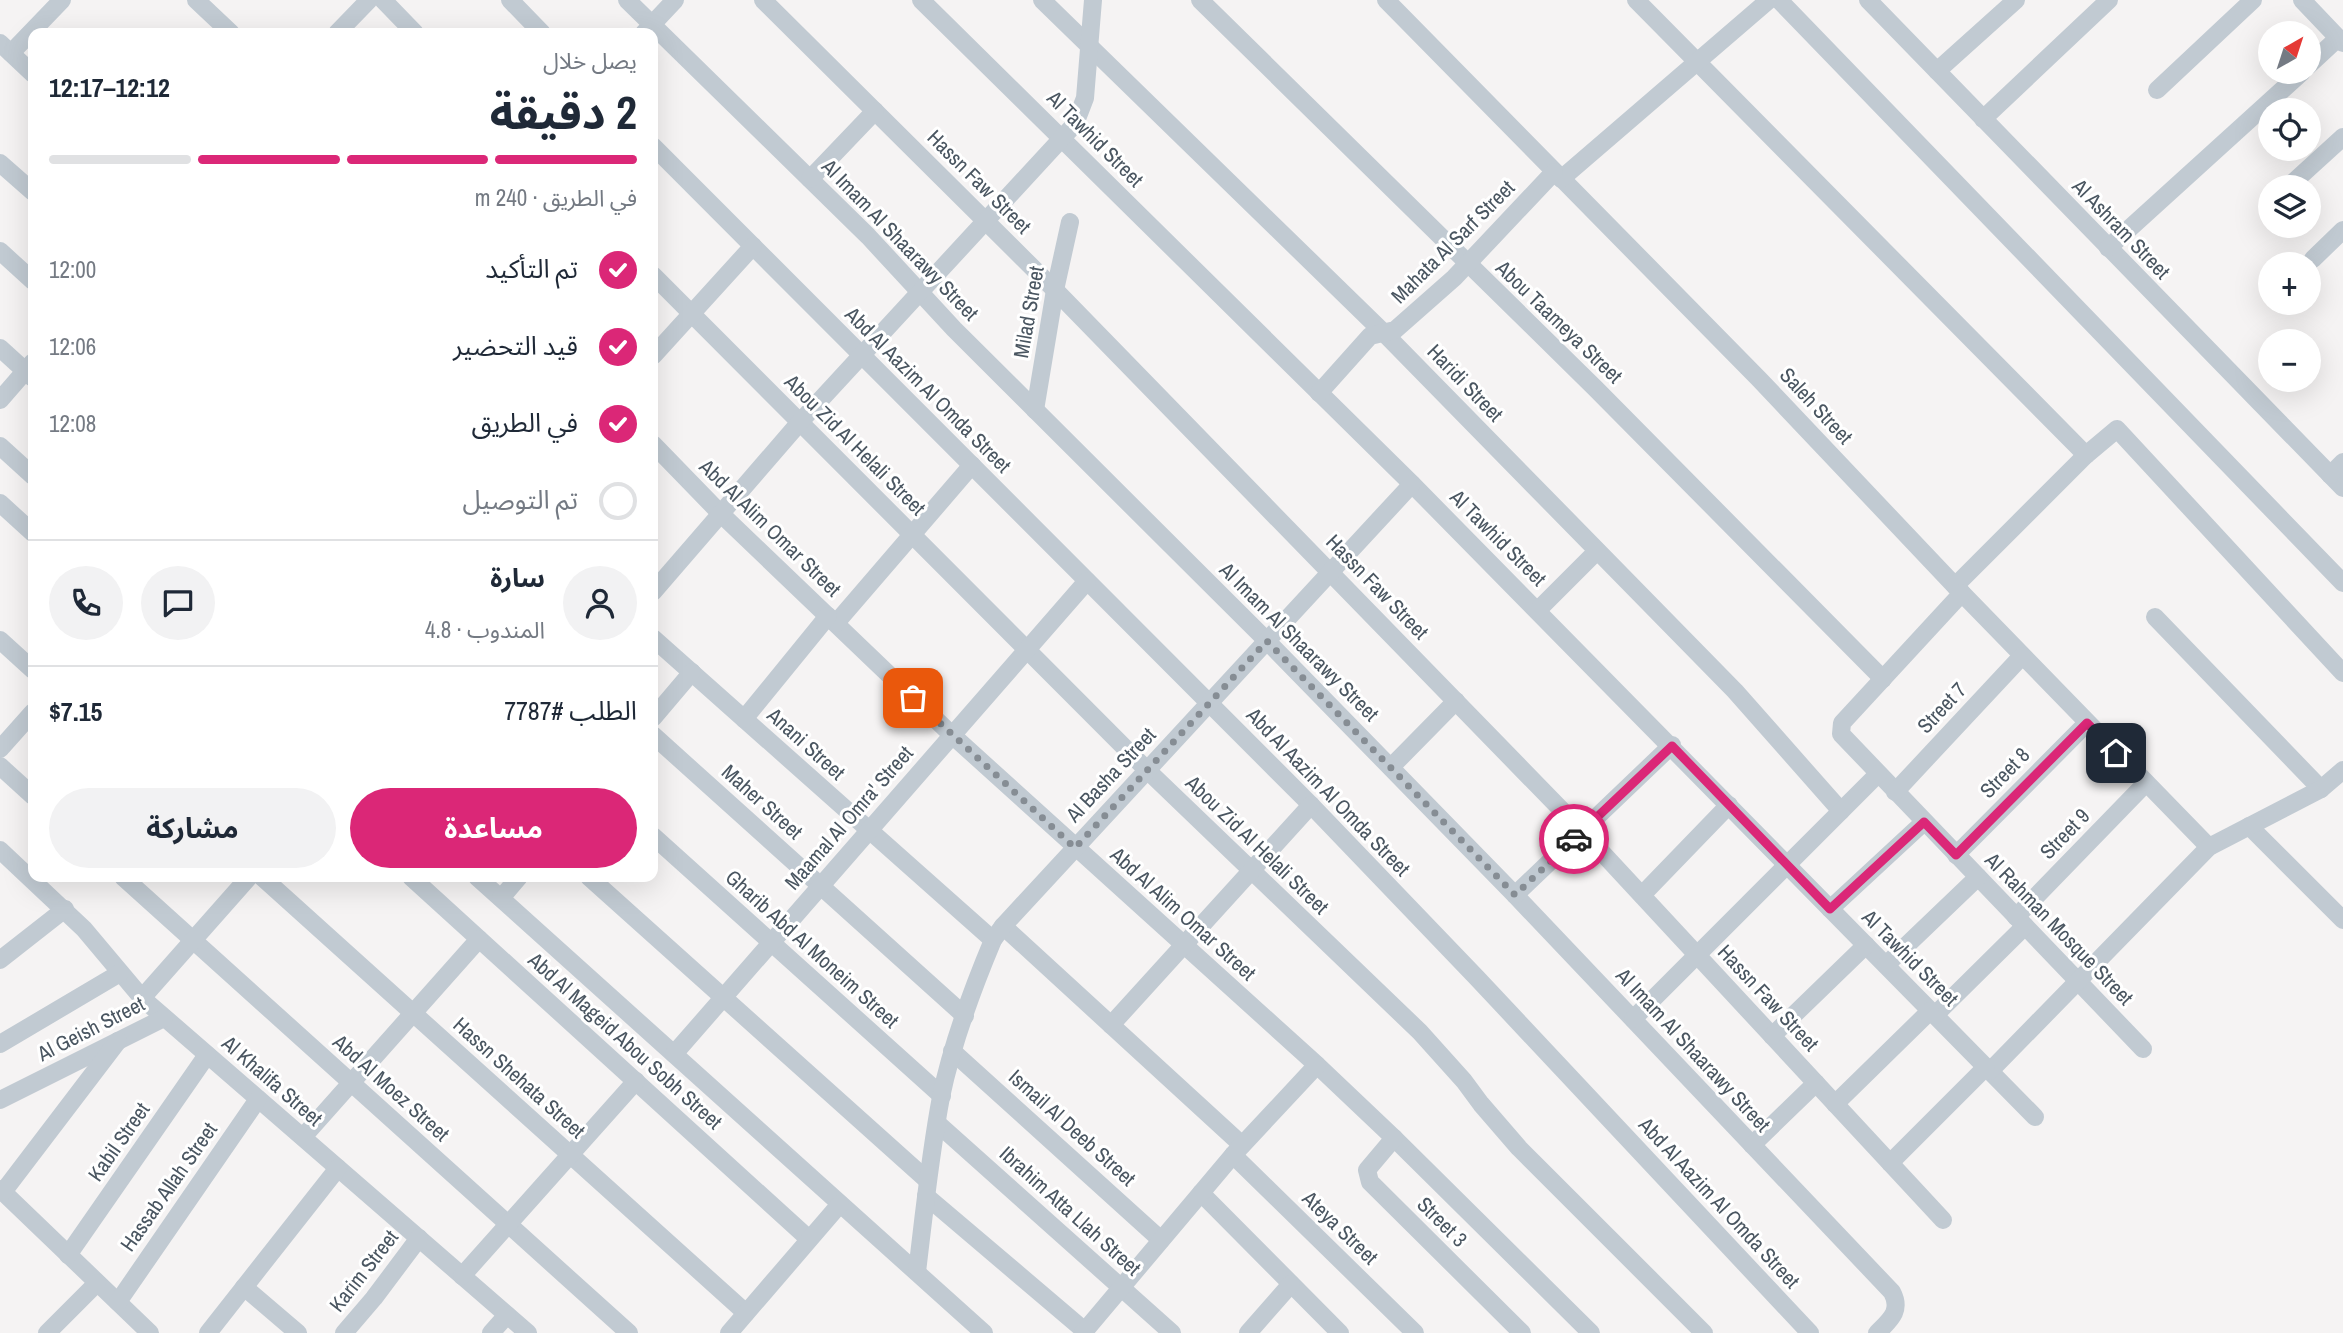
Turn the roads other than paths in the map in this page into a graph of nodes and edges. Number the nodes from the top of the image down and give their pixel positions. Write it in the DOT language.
graph roads {
  1 [pos="62,0"];
  2 [pos="197,0"];
  3 [pos="369,0"];
  4 [pos="383,0"];
  5 [pos="510,0"];
  6 [pos="628,0"];
  7 [pos="675,0"];
  8 [pos="763,0"];
  9 [pos="921,0"];
  10 [pos="1042,0"];
  11 [pos="1093,0"];
  12 [pos="1200,0"];
  13 [pos="1385,0"];
  14 [pos="1636,0"];
  15 [pos="1769,0"];
  16 [pos="1779,0"];
  17 [pos="1868,0"];
  18 [pos="2016,0"];
  19 [pos="2109,0"];
  20 [pos="2253,0"];
  21 [pos="2303,0"];
  22 [pos="29,28"];
  23 [pos="226,28"];
  24 [pos="342,28"];
  25 [pos="410,28"];
  26 [pos="537,28"];
  27 [pos="647,28"];
  28 [pos="649,28"];
  29 [pos="28,29"];
  30 [pos="658,38"];
  31 [pos="2341,41"];
  32 [pos="1088,44"];
  33 [pos="5,48"];
  34 [pos="2321,56"];
  35 [pos="1698,62"];
  36 [pos="28,69"];
  37 [pos="1937,71"];
  38 [pos="2289,84"];
  39 [pos="2157,90"];
  40 [pos="875,111"];
  41 [pos="1983,120"];
  42 [pos="2343,137"];
  43 [pos="1062,139"];
  44 [pos="658,151"];
  45 [pos="0,163"];
  46 [pos="1557,175"];
  47 [pos="2301,175"];
  48 [pos="810,179"];
  49 [pos="28,188"];
  50 [pos="986,221"];
  51 [pos="1070,222"];
  52 [pos="2343,230"];
  53 [pos="753,246"];
  54 [pos="2108,248"];
  55 [pos="0,251"];
  56 [pos="2320,252"];
  57 [pos="1468,264"];
  58 [pos="28,276"];
  59 [pos="658,280"];
  60 [pos="1055,290"];
  61 [pos="920,293"];
  62 [pos="691,313"];
  63 [pos="1384,333"];
  64 [pos="0,348"];
  65 [pos="658,350"];
  66 [pos="862,356"];
  67 [pos="28,368"];
  68 [pos="28,373"];
  69 [pos="1319,393"];
  70 [pos="0,400"];
  71 [pos="1035,410"];
  72 [pos="800,422"];
  73 [pos="0,446"];
  74 [pos="658,449"];
  75 [pos="2086,455"];
  76 [pos="2343,462"];
  77 [pos="972,466"];
  78 [pos="28,471"];
  79 [pos="2330,475"];
  80 [pos="1412,484"];
  81 [pos="2343,488"];
  82 [pos="0,503"];
  83 [pos="720,513"];
  84 [pos="28,528"];
  85 [pos="912,534"];
  86 [pos="1597,551"];
  87 [pos="1331,572"];
  88 [pos="1087,581"];
  89 [pos="2343,583"];
  90 [pos="658,586"];
  91 [pos="1959,589"];
  92 [pos="1538,610"];
  93 [pos="2155,617"];
  94 [pos="832,620"];
  95 [pos="0,640"];
  96 [pos="1267,641"];
  97 [pos="658,642"];
  98 [pos="1027,649"];
  99 [pos="2022,656"];
  100 [pos="28,665"];
  101 [pos="692,672"];
  102 [pos="2343,673"];
  103 [pos="1883,679"];
  104 [pos="1456,701"];
  105 [pos="1209,704"];
  106 [pos="658,712"];
  107 [pos="28,718"];
  108 [pos="744,719"];
  109 [pos="2087,723"];
  110 [pos="952,735"];
  111 [pos="658,740"];
  112 [pos="1672,746"];
  113 [pos="0,749"];
  114 [pos="0,766"];
  115 [pos="1391,768"];
  116 [pos="1147,770"];
  117 [pos="1878,774"];
  118 [pos="2335,781"];
  119 [pos="2146,783"];
  120 [pos="28,791"];
  121 [pos="1895,792"];
  122 [pos="1311,805"];
  123 [pos="1729,805"];
  124 [pos="1842,811"];
  125 [pos="1924,822"];
  126 [pos="2249,825"];
  127 [pos="869,830"];
  128 [pos="1582,831"];
  129 [pos="658,840"];
  130 [pos="2210,847"];
  131 [pos="1075,848"];
  132 [pos="0,850"];
  133 [pos="1956,855"];
  134 [pos="1787,865"];
  135 [pos="1250,872"];
  136 [pos="28,875"];
  137 [pos="1978,877"];
  138 [pos="35,882"];
  139 [pos="129,882"];
  140 [pos="245,882"];
  141 [pos="268,882"];
  142 [pos="416,882"];
  143 [pos="483,882"];
  144 [pos="515,882"];
  145 [pos="595,882"];
  146 [pos="820,886"];
  147 [pos="1515,895"];
  148 [pos="1642,895"];
  149 [pos="501,898"];
  150 [pos="65,909"];
  151 [pos="1830,909"];
  152 [pos="2343,920"];
  153 [pos="2021,922"];
  154 [pos="998,933"];
  155 [pos="479,939"];
  156 [pos="193,940"];
  157 [pos="771,942"];
  158 [pos="1184,945"];
  159 [pos="1866,945"];
  160 [pos="1697,955"];
  161 [pos="0,960"];
  162 [pos="1886,965"];
  163 [pos="120,973"];
  164 [pos="2078,981"];
  165 [pos="723,997"];
  166 [pos="142,998"];
  167 [pos="414,1013"];
  168 [pos="1933,1013"];
  169 [pos="964,1016"];
  170 [pos="164,1018"];
  171 [pos="1633,1019"];
  172 [pos="1111,1025"];
  173 [pos="1772,1036"];
  174 [pos="118,1041"];
  175 [pos="0,1044"];
  176 [pos="2143,1048"];
  177 [pos="952,1051"];
  178 [pos="674,1054"];
  179 [pos="207,1055"];
  180 [pos="1317,1065"];
  181 [pos="1988,1069"];
  182 [pos="635,1081"];
  183 [pos="351,1083"];
  184 [pos="1816,1083"];
  185 [pos="942,1096"];
  186 [pos="258,1099"];
  187 [pos="0,1100"];
  188 [pos="1835,1104"];
  189 [pos="2035,1116"];
  190 [pos="937,1123"];
  191 [pos="303,1137"];
  192 [pos="1394,1138"];
  193 [pos="1752,1145"];
  194 [pos="1238,1150"];
  195 [pos="570,1154"];
  196 [pos="1890,1163"];
  197 [pos="338,1168"];
  198 [pos="927,1188"];
  199 [pos="1,1191"];
  200 [pos="1201,1193"];
  201 [pos="840,1204"];
  202 [pos="1943,1220"];
  203 [pos="508,1224"];
  204 [pos="419,1238"];
  205 [pos="809,1239"];
  206 [pos="1161,1240"];
  207 [pos="68,1255"];
  208 [pos="917,1272"];
  209 [pos="462,1276"];
  210 [pos="97,1283"];
  211 [pos="1291,1284"];
  212 [pos="244,1287"];
  213 [pos="1121,1287"];
  214 [pos="118,1302"];
  215 [pos="746,1313"];
  216 [pos="507,1315"];
  217 [pos="1084,1332"];
  218 [pos="47,1333"];
  219 [pos="150,1333"];
  220 [pos="208,1333"];
  221 [pos="298,1333"];
  222 [pos="344,1333"];
  223 [pos="491,1333"];
  224 [pos="528,1333"];
  225 [pos="629,1333"];
  226 [pos="729,1333"];
  227 [pos="984,1333"];
  228 [pos="1172,1333"];
  229 [pos="1248,1333"];
  230 [pos="1340,1333"];
  231 [pos="1415,1333"];
  232 [pos="1522,1333"];
  233 [pos="1591,1333"];
  234 [pos="1704,1333"];
  235 [pos="1810,1333"];
  236 [pos="1877,1333"];
  1 -- 22 [label="street"];
  2 -- 23 [label="street"];
  3 -- 24 [label="street"];
  4 -- 25 [label="street"];
  5 -- 26 [label="street"];
  6 -- 27 [label="street, Al Imam Al Shaarawy Street"];
  7 -- 28 [label="street"];
  8 -- 40 [label="street, Hassn Faw Street"];
  9 -- 43 [label="street, Al Tawhid Street"];
  10 -- 32 [label="street, Haridi Street"];
  11 -- 32 [label="street"];
  12 -- 57 [label="street, Abou Taameya Street"];
  13 -- 46 [label="street, Saleh Street"];
  14 -- 35 [label="street"];
  15 -- 35 [label="street, Mahata Al Sarf Street"];
  16 -- 89 [label="street"];
  17 -- 37 [label="street, Al Ashram Street"];
  18 -- 37 [label="street"];
  19 -- 41 [label="street"];
  20 -- 39 [label="street"];
  21 -- 31 [label="street"];
  29 -- 33 [label="street"];
  30 -- 48 [label="street, Al Imam Al Shaarawy Street"];
  31 -- 34 [label="street"];
  32 -- 43 [label="street"];
  32 -- 63 [label="street, Haridi Street"];
  33 -- 36 [label="street"];
  35 -- 46 [label="street, Mahata Al Sarf Street"];
  35 -- 75 [label="street"];
  37 -- 41 [label="street, Al Ashram Street"];
  38 -- 54 [label="street"];
  40 -- 48 [label="street"];
  40 -- 50 [label="street, Hassn Faw Street"];
  41 -- 54 [label="street, Al Ashram Street"];
  42 -- 47 [label="street"];
  43 -- 50 [label="street"];
  43 -- 69 [label="street, Al Tawhid Street"];
  44 -- 53 [label="street, Abd Al Aazim Al Omda Street"];
  45 -- 49 [label="street"];
  46 -- 57 [label="street, Mahata Al Sarf Street"];
  46 -- 91 [label="street, Saleh Street"];
  48 -- 61 [label="street, Al Imam Al Shaarawy Street"];
  50 -- 60 [label="street, Hassn Faw Street"];
  50 -- 61 [label="street"];
  51 -- 60 [label="street, Milad Street"];
  52 -- 56 [label="street"];
  53 -- 62 [label="street"];
  53 -- 66 [label="street, Abd Al Aazim Al Omda Street"];
  54 -- 79 [label="street, Al Ashram Street"];
  55 -- 58 [label="street"];
  57 -- 63 [label="street, Mahata Al Sarf Street"];
  57 -- 103 [label="street, Abou Taameya Street"];
  59 -- 62 [label="street, Abou Zid Al Helali Street"];
  60 -- 71 [label="street, Milad Street"];
  60 -- 87 [label="street, Hassn Faw Street"];
  61 -- 66 [label="street"];
  61 -- 71 [label="street, Al Imam Al Shaarawy Street"];
  62 -- 65 [label="street"];
  62 -- 72 [label="street, Abou Zid Al Helali Street"];
  63 -- 69 [label="street, Mahata Al Sarf Street"];
  63 -- 86 [label="street, Haridi Street"];
  64 -- 67 [label="street"];
  66 -- 72 [label="street"];
  66 -- 77 [label="street, Abd Al Aazim Al Omda Street"];
  68 -- 70 [label="street"];
  69 -- 80 [label="street, Al Tawhid Street"];
  71 -- 96 [label="street, Al Imam Al Shaarawy Street"];
  72 -- 83 [label="street"];
  72 -- 85 [label="street, Abou Zid Al Helali Street"];
  73 -- 78 [label="street"];
  74 -- 83 [label="street, Abd Al Alim Omar Street"];
  75 -- 91 [label="street, Al Rahman Mosque Street"];
  75 -- 102 [label="street, Al Rahman Mosque Street"];
  76 -- 79 [label="street"];
  77 -- 85 [label="street"];
  77 -- 88 [label="street, Abd Al Aazim Al Omda Street"];
  79 -- 81 [label="street, Al Ashram Street"];
  80 -- 87 [label="street, Al Basha Street"];
  80 -- 92 [label="street, Al Tawhid Street"];
  82 -- 84 [label="street"];
  83 -- 90 [label="street"];
  83 -- 94 [label="street, Abd Al Alim Omar Street"];
  85 -- 94 [label="street"];
  85 -- 98 [label="street, Abou Zid Al Helali Street"];
  86 -- 92 [label="street"];
  86 -- 124 [label="street, Haridi Street"];
  87 -- 96 [label="street, Al Basha Street"];
  87 -- 104 [label="street, Hassn Faw Street"];
  88 -- 98 [label="street, Maamal Al Omra' Street"];
  88 -- 105 [label="street, Abd Al Aazim Al Omda Street"];
  91 -- 99 [label="street, Saleh Street"];
  91 -- 103 [label="street, Al Rahman Mosque Street"];
  92 -- 112 [label="street, Al Tawhid Street"];
  93 -- 118 [label="street"];
  94 -- 108 [label="street"];
  94 -- 110 [label="street, Abd Al Alim Omar Street"];
  95 -- 100 [label="street"];
  96 -- 105 [label="street, Al Basha Street"];
  96 -- 115 [label="street, Al Imam Al Shaarawy Street"];
  97 -- 101 [label="street, Anani Street"];
  98 -- 110 [label="street, Maamal Al Omra' Street"];
  98 -- 116 [label="street, Abou Zid Al Helali Street"];
  99 -- 109 [label="street, Saleh Street"];
  99 -- 121 [label="street, Street 7"];
  101 -- 106 [label="street"];
  101 -- 108 [label="street, Anani Street"];
  103 -- 117 [label="street, Al Rahman Mosque Street"];
  104 -- 115 [label="street"];
  104 -- 128 [label="street, Hassn Faw Street"];
  105 -- 116 [label="street, Al Basha Street"];
  105 -- 122 [label="street, Abd Al Aazim Al Omda Street"];
  107 -- 113 [label="street"];
  108 -- 127 [label="street, Anani Street"];
  109 -- 119 [label="street, Saleh Street"];
  109 -- 133 [label="street, Street 8"];
  110 -- 127 [label="street, Maamal Al Omra' Street"];
  110 -- 131 [label="street, Abd Al Alim Omar Street"];
  111 -- 146 [label="street, Maher Street"];
  112 -- 123 [label="street, Al Tawhid Street"];
  112 -- 128 [label="street"];
  114 -- 120 [label="street"];
  115 -- 147 [label="street, Al Imam Al Shaarawy Street"];
  116 -- 131 [label="street, Al Basha Street"];
  116 -- 135 [label="street, Abou Zid Al Helali Street"];
  117 -- 121 [label="street, Al Rahman Mosque Street"];
  117 -- 124 [label="street"];
  118 -- 126 [label="street"];
  119 -- 130 [label="street, Saleh Street"];
  119 -- 153 [label="street, Street 9"];
  121 -- 125 [label="street, Al Rahman Mosque Street"];
  122 -- 135 [label="street"];
  122 -- 235 [label="street, Abd Al Aazim Al Omda Street"];
  123 -- 134 [label="street, Al Tawhid Street"];
  123 -- 148 [label="street"];
  124 -- 134 [label="street"];
  125 -- 133 [label="street, Al Rahman Mosque Street"];
  125 -- 151 [label="street"];
  126 -- 130 [label="street"];
  126 -- 152 [label="street"];
  127 -- 146 [label="street, Maamal Al Omra' Street"];
  127 -- 154 [label="street, Anani Street"];
  128 -- 147 [label="street"];
  128 -- 148 [label="street, Hassn Faw Street"];
  129 -- 157 [label="street, Gharib Abd Al Moneim Street"];
  130 -- 164 [label="street"];
  131 -- 154 [label="street, Al Basha Street"];
  131 -- 158 [label="street, Abd Al Alim Omar Street"];
  132 -- 136 [label="street, Al Khalifa Street"];
  133 -- 137 [label="street, Al Rahman Mosque Street"];
  134 -- 151 [label="street, Al Tawhid Street"];
  134 -- 160 [label="street"];
  135 -- 158 [label="street"];
  135 -- 234 [label="street, Abou Zid Al Helali Street"];
  137 -- 153 [label="street, Al Rahman Mosque Street"];
  137 -- 162 [label="street"];
  138 -- 150 [label="street, Al Khalifa Street"];
  139 -- 156 [label="street, Abd Al Moez Street"];
  140 -- 156 [label="street"];
  141 -- 167 [label="street, Hassn Shehata Street"];
  142 -- 155 [label="street, Abd Al Mageid Abou Sobh Street"];
  143 -- 149 [label="street, Abd Al Mageid Abou Sobh Street"];
  144 -- 149 [label="street"];
  145 -- 165 [label="street"];
  146 -- 157 [label="street, Maamal Al Omra' Street"];
  146 -- 169 [label="street, Maher Street"];
  147 -- 171 [label="street, Al Imam Al Shaarawy Street"];
  148 -- 160 [label="street, Hassn Faw Street"];
  149 -- 178 [label="street, Abd Al Mageid Abou Sobh Street"];
  150 -- 161 [label="street"];
  150 -- 163 [label="street, Al Khalifa Street"];
  151 -- 159 [label="street, Al Tawhid Street"];
  153 -- 164 [label="street, Al Rahman Mosque Street"];
  153 -- 168 [label="street, Street 9"];
  154 -- 169 [label="street, Al Basha Street"];
  154 -- 172 [label="street, Anani Street"];
  155 -- 167 [label="street"];
  155 -- 182 [label="street, Abd Al Mageid Abou Sobh Street"];
  156 -- 166 [label="street"];
  156 -- 183 [label="street, Abd Al Moez Street"];
  157 -- 165 [label="street, Maamal Al Omra' Street"];
  157 -- 185 [label="street, Gharib Abd Al Moneim Street"];
  158 -- 172 [label="street"];
  158 -- 180 [label="street, Abd Al Alim Omar Street"];
  159 -- 162 [label="street, Al Tawhid Street"];
  159 -- 173 [label="street"];
  160 -- 171 [label="street"];
  160 -- 173 [label="street, Hassn Faw Street"];
  162 -- 168 [label="street, Al Tawhid Street"];
  163 -- 166 [label="street, Al Khalifa Street"];
  163 -- 175 [label="street"];
  164 -- 176 [label="street, Al Rahman Mosque Street"];
  164 -- 181 [label="street"];
  165 -- 178 [label="street, Maamal Al Omra' Street"];
  165 -- 198 [label="street"];
  166 -- 170 [label="street, Al Khalifa Street"];
  167 -- 183 [label="street"];
  167 -- 195 [label="street, Hassn Shehata Street"];
  168 -- 181 [label="street, Al Tawhid Street"];
  168 -- 188 [label="street, Street 9"];
  169 -- 177 [label="street, Al Basha Street"];
  170 -- 174 [label="street, Al Geish Street"];
  170 -- 179 [label="street, Al Khalifa Street"];
  171 -- 193 [label="street, Al Imam Al Shaarawy Street"];
  172 -- 194 [label="street, Anani Street"];
  173 -- 184 [label="street, Hassn Faw Street"];
  174 -- 187 [label="street, Al Geish Street"];
  174 -- 199 [label="street"];
  177 -- 185 [label="street, Al Basha Street"];
  177 -- 206 [label="street, Ismail Al Deeb Street"];
  178 -- 201 [label="street, Abd Al Mageid Abou Sobh Street"];
  179 -- 186 [label="street, Al Khalifa Street"];
  179 -- 207 [label="street, Kabil Street"];
  180 -- 192 [label="street, Abd Al Alim Omar Street"];
  180 -- 194 [label="street"];
  181 -- 189 [label="street, Al Tawhid Street"];
  181 -- 196 [label="street"];
  182 -- 195 [label="street"];
  182 -- 205 [label="street, Abd Al Mageid Abou Sobh Street"];
  183 -- 191 [label="street"];
  183 -- 203 [label="street, Abd Al Moez Street"];
  184 -- 188 [label="street, Hassn Faw Street"];
  184 -- 193 [label="street"];
  185 -- 190 [label="street, Al Basha Street"];
  186 -- 191 [label="street, Al Khalifa Street"];
  186 -- 214 [label="street, Hassab Allah Street"];
  188 -- 196 [label="street, Hassn Faw Street"];
  190 -- 198 [label="street, Al Basha Street"];
  190 -- 213 [label="street, Ibrahim Atta Llah Street"];
  191 -- 197 [label="street, Al Khalifa Street"];
  192 -- 232 [label="street, Street 3"];
  192 -- 233 [label="street, Abd Al Alim Omar Street"];
  193 -- 236 [label="street, Al Imam Al Shaarawy Street"];
  194 -- 200 [label="street"];
  194 -- 231 [label="street, Ateya Street"];
  195 -- 203 [label="street"];
  195 -- 215 [label="street, Hassn Shehata Street"];
  196 -- 202 [label="street, Hassn Faw Street"];
  197 -- 204 [label="street, Al Khalifa Street"];
  197 -- 212 [label="street"];
  198 -- 208 [label="street, Al Basha Street"];
  198 -- 217 [label="street"];
  199 -- 207 [label="street"];
  200 -- 206 [label="street"];
  200 -- 211 [label="street"];
  201 -- 205 [label="street"];
  201 -- 208 [label="street, Abd Al Mageid Abou Sobh Street"];
  203 -- 209 [label="street"];
  203 -- 225 [label="street, Abd Al Moez Street"];
  204 -- 209 [label="street, Al Khalifa Street"];
  204 -- 222 [label="street, Karim Street"];
  205 -- 215 [label="street"];
  206 -- 213 [label="street"];
  207 -- 210 [label="street"];
  208 -- 227 [label="street, Abd Al Mageid Abou Sobh Street"];
  209 -- 216 [label="street, Al Khalifa Street"];
  210 -- 214 [label="street"];
  210 -- 218 [label="street"];
  211 -- 229 [label="street"];
  211 -- 230 [label="street"];
  212 -- 220 [label="street"];
  212 -- 221 [label="street"];
  213 -- 217 [label="street"];
  213 -- 228 [label="street, Ibrahim Atta Llah Street"];
  214 -- 219 [label="street"];
  215 -- 226 [label="street"];
  216 -- 223 [label="street"];
  216 -- 224 [label="street, Al Khalifa Street"];
}
